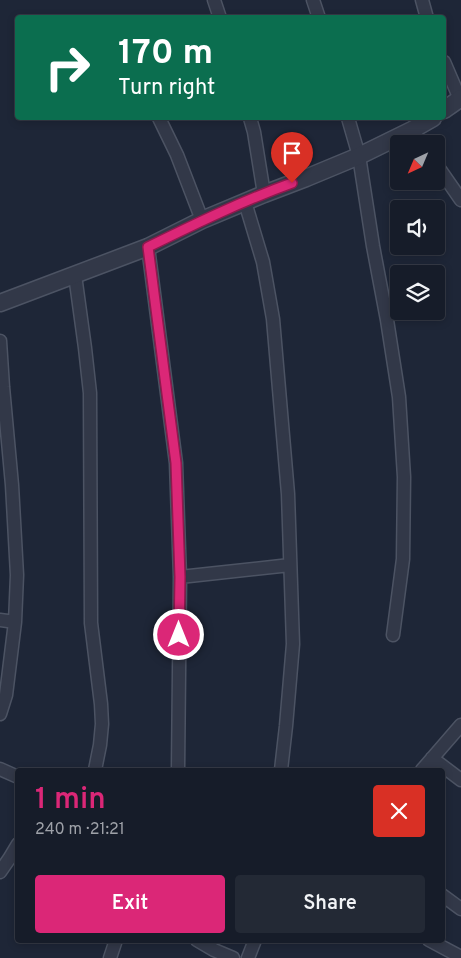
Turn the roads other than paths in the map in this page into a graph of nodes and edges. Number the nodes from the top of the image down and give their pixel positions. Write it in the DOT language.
graph roads {
  1 [pos="214,0"];
  2 [pos="314,0"];
  3 [pos="422,0"];
  4 [pos="219,15"];
  5 [pos="318,15"];
  6 [pos="426,15"];
  7 [pos="446,67"];
  8 [pos="460,99"];
  9 [pos="446,109"];
  10 [pos="160,120"];
  11 [pos="251,120"];
  12 [pos="349,120"];
  13 [pos="431,120"];
  14 [pos="419,135"];
  15 [pos="390,146"];
  16 [pos="359,156"];
  17 [pos="445,177"];
  18 [pos="264,194"];
  19 [pos="461,200"];
  20 [pos="245,202"];
  21 [pos="202,220"];
  22 [pos="148,247"];
  23 [pos="75,275"];
  24 [pos="0,303"];
  25 [pos="0,341"];
  26 [pos="290,565"];
  27 [pos="180,577"];
  28 [pos="0,620"];
  29 [pos="15,622"];
  30 [pos="393,636"];
  31 [pos="0,714"];
  32 [pos="461,726"];
  33 [pos="432,758"];
  34 [pos="95,768"];
  35 [pos="178,768"];
  36 [pos="281,768"];
  37 [pos="424,768"];
  38 [pos="0,770"];
  39 [pos="15,776"];
  40 [pos="461,780"];
  41 [pos="15,849"];
  42 [pos="0,872"];
  43 [pos="445,897"];
  44 [pos="461,909"];
  45 [pos="115,943"];
  46 [pos="203,943"];
  47 [pos="254,943"];
  48 [pos="437,943"];
  49 [pos="461,957"];
  50 [pos="110,958"];
  51 [pos="233,958"];
  52 [pos="248,958"];
  1 -- 4 [label="street"];
  2 -- 5 [label="street"];
  3 -- 6 [label="street"];
  7 -- 8 [label="street"];
  8 -- 9 [label="street"];
  10 -- 21 [label="street"];
  11 -- 18 [label="street"];
  12 -- 16 [label="street"];
  13 -- 14 [label="street"];
  15 -- 16 [label="street"];
  16 -- 18 [label="street"];
  16 -- 30 [label="street"];
  17 -- 19 [label="street"];
  18 -- 20 [label="street"];
  20 -- 21 [label="street"];
  20 -- 26 [label="street"];
  21 -- 22 [label="street"];
  22 -- 23 [label="street"];
  22 -- 27 [label="street"];
  23 -- 24 [label="street"];
  23 -- 34 [label="street"];
  25 -- 29 [label="street"];
  26 -- 27 [label="street"];
  26 -- 36 [label="street"];
  27 -- 35 [label="street"];
  28 -- 29 [label="street"];
  29 -- 31 [label="street"];
  32 -- 33 [label="street"];
  33 -- 37 [label="street"];
  33 -- 40 [label="street"];
  38 -- 39 [label="street"];
  41 -- 42 [label="street"];
  43 -- 44 [label="street"];
  45 -- 50 [label="street"];
  46 -- 51 [label="street"];
  47 -- 52 [label="street"];
  48 -- 49 [label="street"];
}
